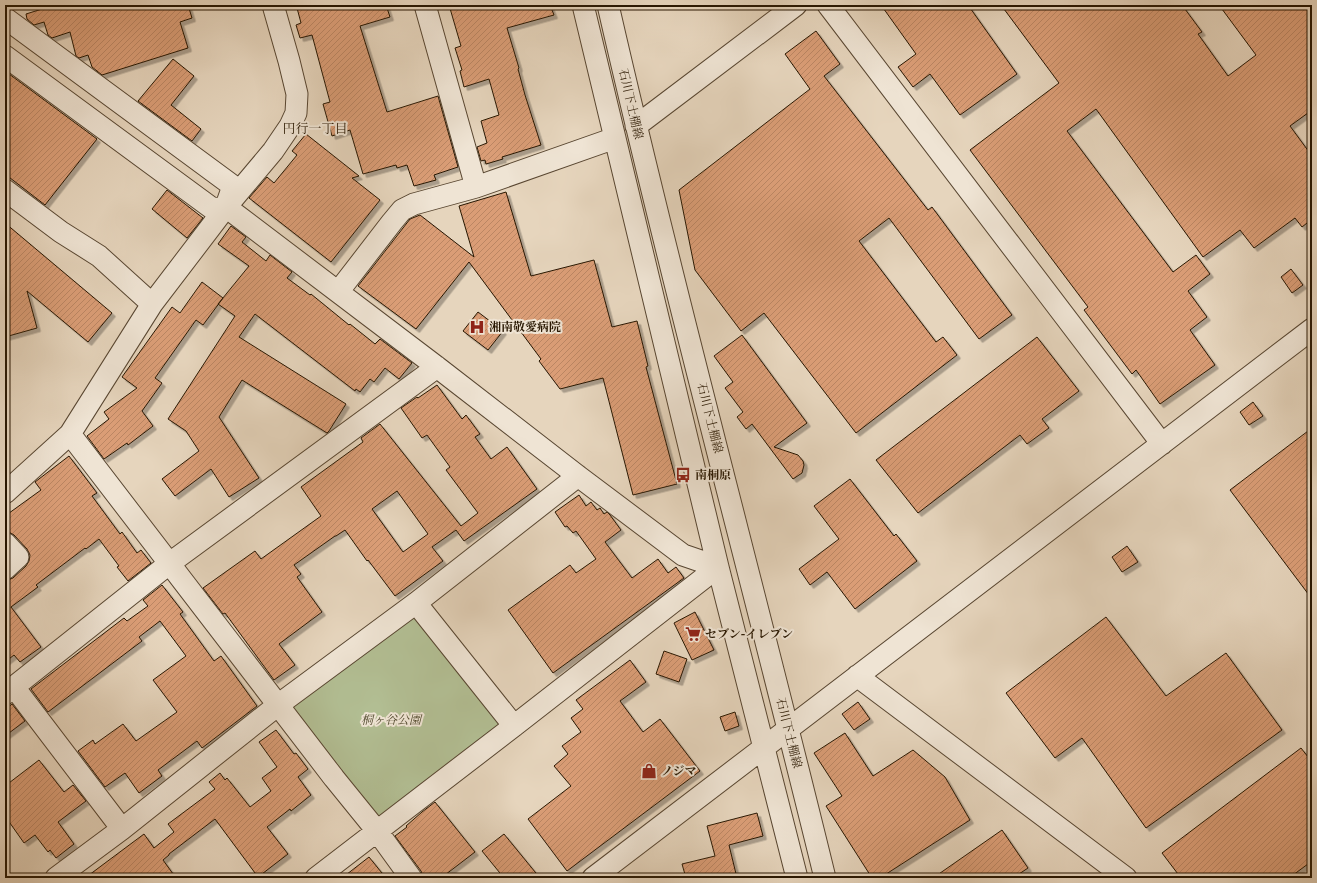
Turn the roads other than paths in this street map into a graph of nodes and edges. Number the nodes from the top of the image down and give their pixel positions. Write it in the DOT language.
graph roads {
  1 [pos="10,5"];
  2 [pos="273,5"];
  3 [pos="425,5"];
  4 [pos="583,5"];
  5 [pos="608,5"];
  6 [pos="796,5"];
  7 [pos="828,5"];
  8 [pos="5,6"];
  9 [pos="5,18"];
  10 [pos="5,56"];
  11 [pos="636,126"];
  12 [pos="615,138"];
  13 [pos="476,187"];
  14 [pos="6,193"];
  15 [pos="226,207"];
  16 [pos="338,292"];
  17 [pos="152,304"];
  18 [pos="1312,329"];
  19 [pos="437,367"];
  20 [pos="70,434"];
  21 [pos="1162,444"];
  22 [pos="578,476"];
  23 [pos="5,493"];
  24 [pos="5,543"];
  25 [pos="170,563"];
  26 [pos="718,567"];
  27 [pos="5,569"];
  28 [pos="416,602"];
  29 [pos="857,676"];
  30 [pos="9,690"];
  31 [pos="278,705"];
  32 [pos="514,726"];
  33 [pos="789,728"];
  34 [pos="764,747"];
  35 [pos="122,828"];
  36 [pos="377,831"];
  37 [pos="56,878"];
  38 [pos="316,878"];
  39 [pos="411,878"];
  40 [pos="593,878"];
  41 [pos="797,878"];
  42 [pos="825,878"];
  43 [pos="1126,878"];
  1 -- 8 [label="street"];
  2 -- 15 [label="street"];
  3 -- 13 [label="street"];
  4 -- 12 [label="street, 石川下土棚線"];
  5 -- 11 [label="street, 石川下土棚線"];
  6 -- 11 [label="street"];
  7 -- 21 [label="street"];
  9 -- 15 [label="street"];
  10 -- 15 [label="street"];
  11 -- 33 [label="street, 石川下土棚線"];
  12 -- 13 [label="street"];
  12 -- 26 [label="street, 石川下土棚線"];
  13 -- 16 [label="street"];
  14 -- 17 [label="street"];
  15 -- 16 [label="street"];
  15 -- 17 [label="street"];
  16 -- 19 [label="street"];
  17 -- 20 [label="street"];
  18 -- 21 [label="street"];
  19 -- 22 [label="street"];
  19 -- 25 [label="street"];
  20 -- 23 [label="street"];
  20 -- 25 [label="street"];
  21 -- 29 [label="street"];
  22 -- 26 [label="street"];
  22 -- 28 [label="street"];
  24 -- 27 [label="street"];
  25 -- 30 [label="street"];
  25 -- 31 [label="street"];
  26 -- 32 [label="street"];
  26 -- 34 [label="street, 石川下土棚線"];
  28 -- 31 [label="street"];
  28 -- 32 [label="street"];
  29 -- 33 [label="street"];
  29 -- 43 [label="street"];
  30 -- 35 [label="street"];
  31 -- 35 [label="street"];
  31 -- 36 [label="street"];
  32 -- 36 [label="street"];
  33 -- 34 [label="street"];
  33 -- 42 [label="street, 石川下土棚線"];
  34 -- 40 [label="street"];
  34 -- 41 [label="street, 石川下土棚線"];
  35 -- 37 [label="street"];
  36 -- 38 [label="street"];
  36 -- 39 [label="street"];
}
